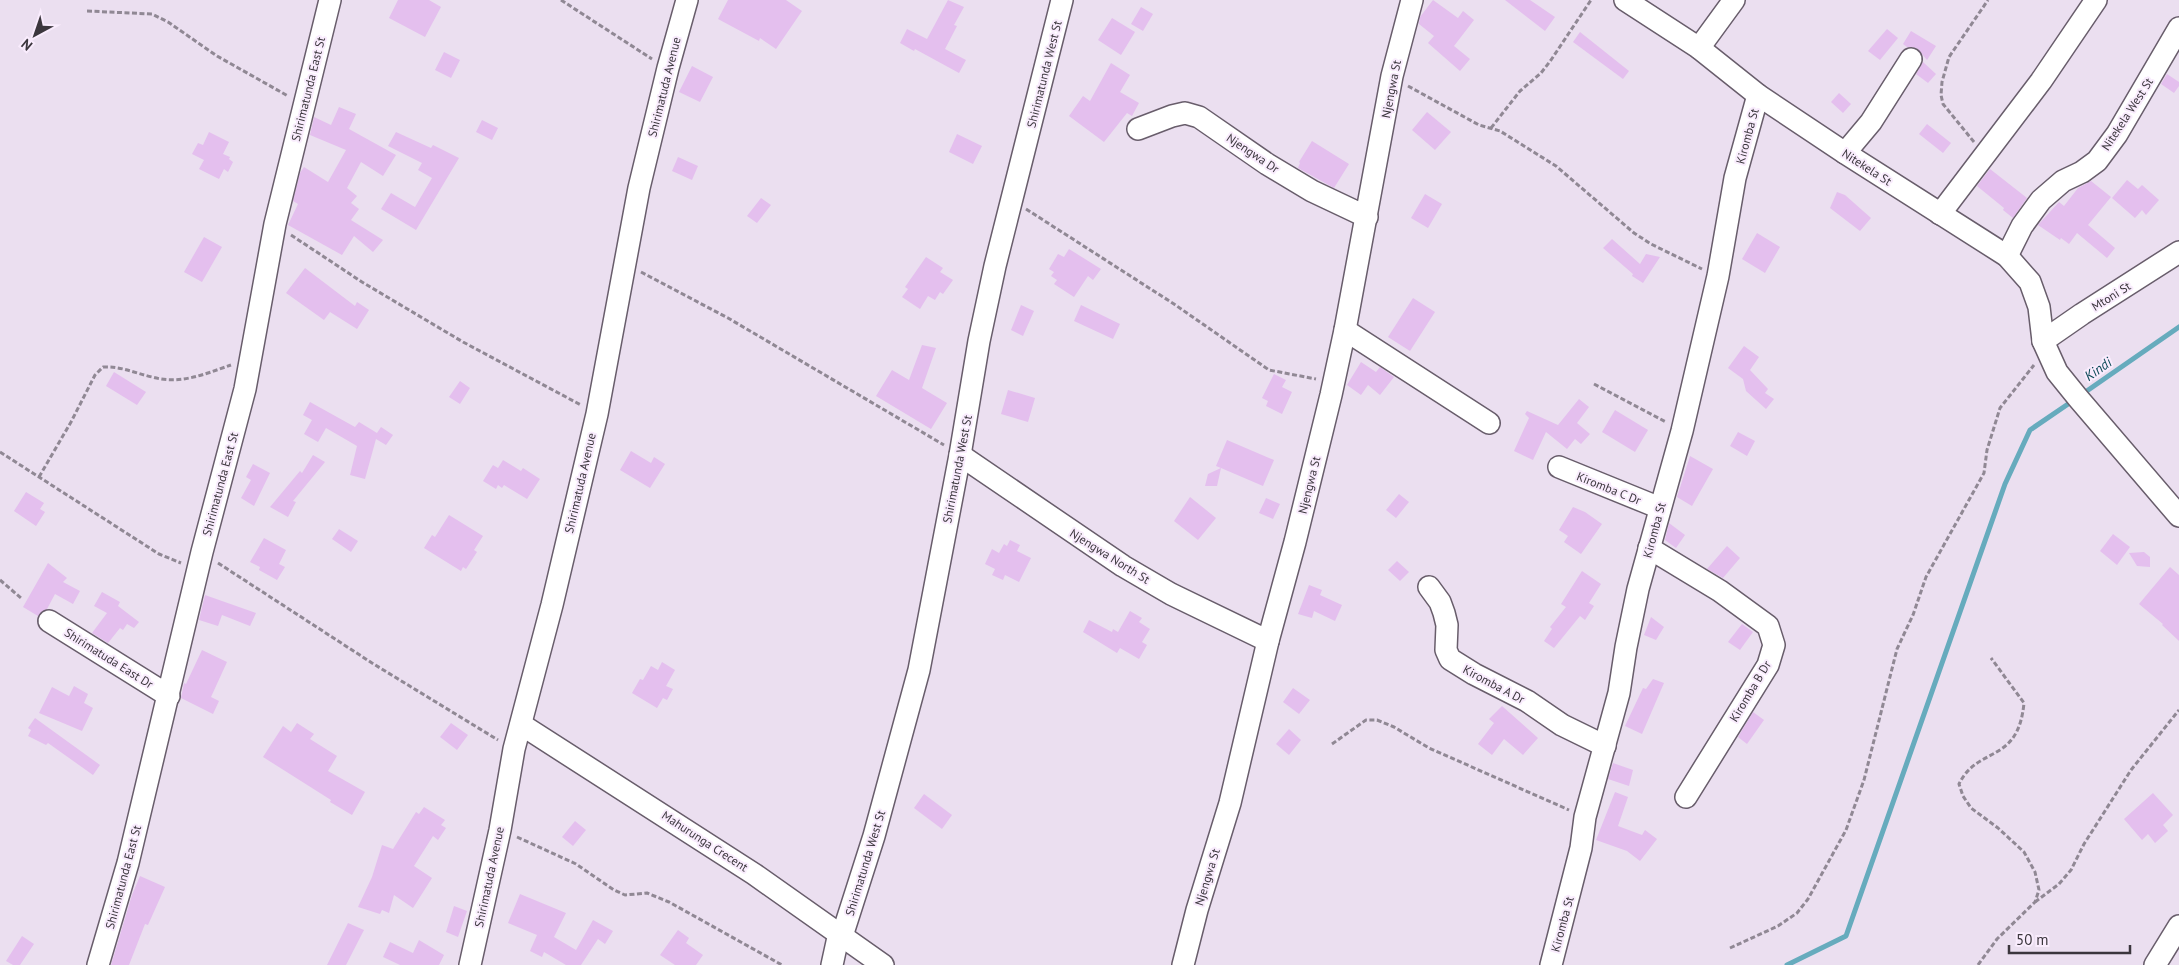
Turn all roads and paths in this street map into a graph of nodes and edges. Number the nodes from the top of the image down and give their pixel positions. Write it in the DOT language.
graph roads {
  1 [pos="330,0"];
  2 [pos="561,0"];
  3 [pos="687,0"];
  4 [pos="1062,0"];
  5 [pos="1412,0"];
  6 [pos="1591,0"];
  7 [pos="1624,0"];
  8 [pos="1734,0"];
  9 [pos="1988,0"];
  10 [pos="2096,0"];
  11 [pos="87,11"];
  12 [pos="2179,28"];
  13 [pos="1699,48"];
  14 [pos="1911,59"];
  15 [pos="668,68"];
  16 [pos="1392,76"];
  17 [pos="1758,95"];
  18 [pos="304,105"];
  19 [pos="1490,128"];
  20 [pos="1138,129"];
  21 [pos="1845,153"];
  22 [pos="1984,155"];
  23 [pos="1013,200"];
  24 [pos="1940,214"];
  25 [pos="1367,217"];
  26 [pos="274,224"];
  27 [pos="2179,252"];
  28 [pos="2006,256"];
  29 [pos="625,264"];
  30 [pos="1718,276"];
  31 [pos="1345,330"];
  32 [pos="2045,345"];
  33 [pos="251,357"];
  34 [pos="1334,383"];
  35 [pos="1594,384"];
  36 [pos="597,414"];
  37 [pos="1489,423"];
  38 [pos="1682,431"];
  39 [pos="0,452"];
  40 [pos="960,455"];
  41 [pos="1559,467"];
  42 [pos="39,476"];
  43 [pos="1660,508"];
  44 [pos="2179,516"];
  45 [pos="1648,548"];
  46 [pos="200,561"];
  47 [pos="0,580"];
  48 [pos="1430,587"];
  49 [pos="21,598"];
  50 [pos="49,621"];
  51 [pos="1268,641"];
  52 [pos="1991,658"];
  53 [pos="169,696"];
  54 [pos="2179,710"];
  55 [pos="522,724"];
  56 [pos="1332,744"];
  57 [pos="1605,746"];
  58 [pos="514,748"];
  59 [pos="1686,797"];
  60 [pos="1585,817"];
  61 [pos="500,830"];
  62 [pos="2035,902"];
  63 [pos="2179,926"];
  64 [pos="840,934"];
  65 [pos="1730,948"];
  66 [pos="2160,963"];
  67 [pos="98,965"];
  68 [pos="470,965"];
  69 [pos="782,965"];
  70 [pos="832,965"];
  71 [pos="883,965"];
  72 [pos="1183,965"];
  73 [pos="1551,965"];
  74 [pos="1978,965"];
  1 -- 18 [label="street, Shirimatunda East St"];
  2 -- 15 [label="path"];
  3 -- 15 [label="street, Shirimatuda Avenue"];
  4 -- 23 [label="street, Shirimatunda West St"];
  5 -- 16 [label="street, Njengwa St"];
  6 -- 19 [label="path"];
  7 -- 13 [label="street, Nitekela St"];
  8 -- 13 [label="street"];
  9 -- 22 [label="path"];
  10 -- 22 [label="street"];
  11 -- 18 [label="path"];
  12 -- 28 [label="street, Nitekela West St"];
  13 -- 17 [label="street, Nitekela St"];
  14 -- 21 [label="street"];
  15 -- 29 [label="street, Shirimatuda Avenue"];
  16 -- 19 [label="path"];
  16 -- 25 [label="street, Njengwa St"];
  17 -- 21 [label="street, Nitekela St"];
  17 -- 30 [label="street, Kiromba St"];
  18 -- 26 [label="street, Shirimatunda East St"];
  19 -- 30 [label="path"];
  20 -- 25 [label="street, Njengwa Dr"];
  21 -- 24 [label="street, Nitekela St"];
  22 -- 24 [label="street"];
  23 -- 34 [label="path"];
  23 -- 40 [label="street, Shirimatunda West St"];
  24 -- 28 [label="street, Nitekela St"];
  25 -- 31 [label="street, Njengwa St"];
  26 -- 33 [label="street, Shirimatunda East St"];
  26 -- 36 [label="path"];
  27 -- 32 [label="street, Mtoni St"];
  28 -- 32 [label="street, Nitekela St"];
  29 -- 36 [label="street, Shirimatuda Avenue"];
  29 -- 40 [label="path"];
  30 -- 38 [label="street, Kiromba St"];
  31 -- 34 [label="street, Njengwa St"];
  31 -- 37 [label="street"];
  32 -- 44 [label="street, Nitekela St"];
  32 -- 65 [label="path"];
  33 -- 42 [label="path"];
  33 -- 46 [label="street, Shirimatunda East St"];
  34 -- 51 [label="street, Njengwa St"];
  35 -- 38 [label="path"];
  36 -- 55 [label="street, Shirimatuda Avenue"];
  38 -- 43 [label="street, Kiromba St"];
  39 -- 42 [label="path"];
  40 -- 51 [label="street, Njengwa North St"];
  40 -- 64 [label="street, Shirimatunda West St"];
  41 -- 43 [label="street, Kiromba C Dr"];
  42 -- 46 [label="path"];
  43 -- 45 [label="street, Kiromba St"];
  45 -- 57 [label="street, Kiromba St"];
  45 -- 59 [label="street, Kiromba B Dr"];
  46 -- 53 [label="street, Shirimatunda East St"];
  46 -- 58 [label="path"];
  47 -- 49 [label="path"];
  48 -- 57 [label="street, Kiromba A Dr"];
  50 -- 53 [label="street, Shirimatuda East Dr"];
  51 -- 72 [label="street, Njengwa St"];
  52 -- 62 [label="path"];
  53 -- 67 [label="street, Shirimatunda East St"];
  54 -- 62 [label="path"];
  55 -- 58 [label="street, Shirimatuda Avenue"];
  55 -- 64 [label="street, Mahurunga Crecent"];
  56 -- 60 [label="path"];
  57 -- 60 [label="street, Kiromba St"];
  58 -- 61 [label="street, Shirimatuda Avenue"];
  60 -- 73 [label="street, Kiromba St"];
  61 -- 68 [label="street, Shirimatuda Avenue"];
  61 -- 69 [label="path"];
  62 -- 74 [label="path"];
  63 -- 66 [label="street"];
  64 -- 70 [label="street, Shirimatunda West St"];
  64 -- 71 [label="street, Mahurunga Crecent"];
}
